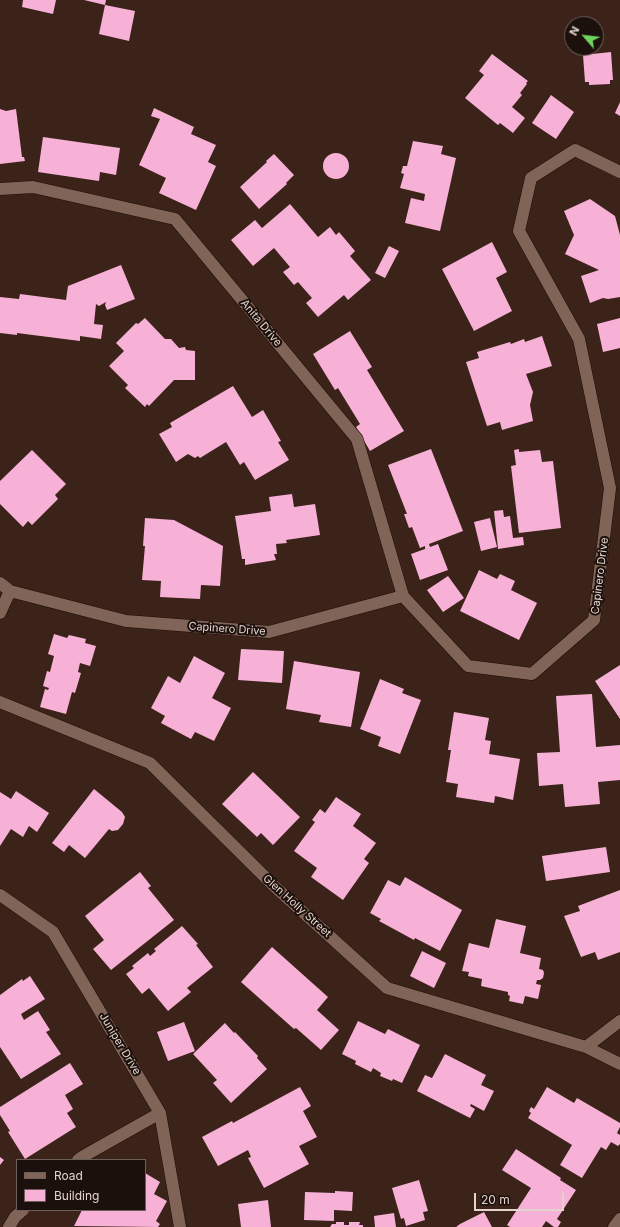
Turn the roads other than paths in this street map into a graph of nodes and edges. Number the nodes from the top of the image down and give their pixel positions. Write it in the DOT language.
graph roads {
  1 [pos="620,172"];
  2 [pos="0,189"];
  3 [pos="0,583"];
  4 [pos="10,591"];
  5 [pos="403,596"];
  6 [pos="0,613"];
  7 [pos="0,702"];
  8 [pos="0,895"];
  9 [pos="620,1022"];
  10 [pos="586,1047"];
  11 [pos="620,1064"];
  12 [pos="160,1113"];
  13 [pos="80,1159"];
  14 [pos="22,1211"];
  15 [pos="620,1218"];
  16 [pos="9,1227"];
  17 [pos="180,1227"];
  18 [pos="614,1227"];
  1 -- 5 [label="street, Capinero Drive"];
  2 -- 5 [label="street, Anita Drive"];
  3 -- 4 [label="street"];
  4 -- 5 [label="street, Capinero Drive"];
  4 -- 6 [label="street"];
  7 -- 10 [label="street, Glen Holly Street"];
  8 -- 12 [label="street, Juniper Drive"];
  9 -- 10 [label="street"];
  10 -- 11 [label="street, Glen Holly Street"];
  12 -- 13 [label="street"];
  12 -- 17 [label="street, Juniper Drive"];
  14 -- 16 [label="street"];
  15 -- 18 [label="street"];
}
